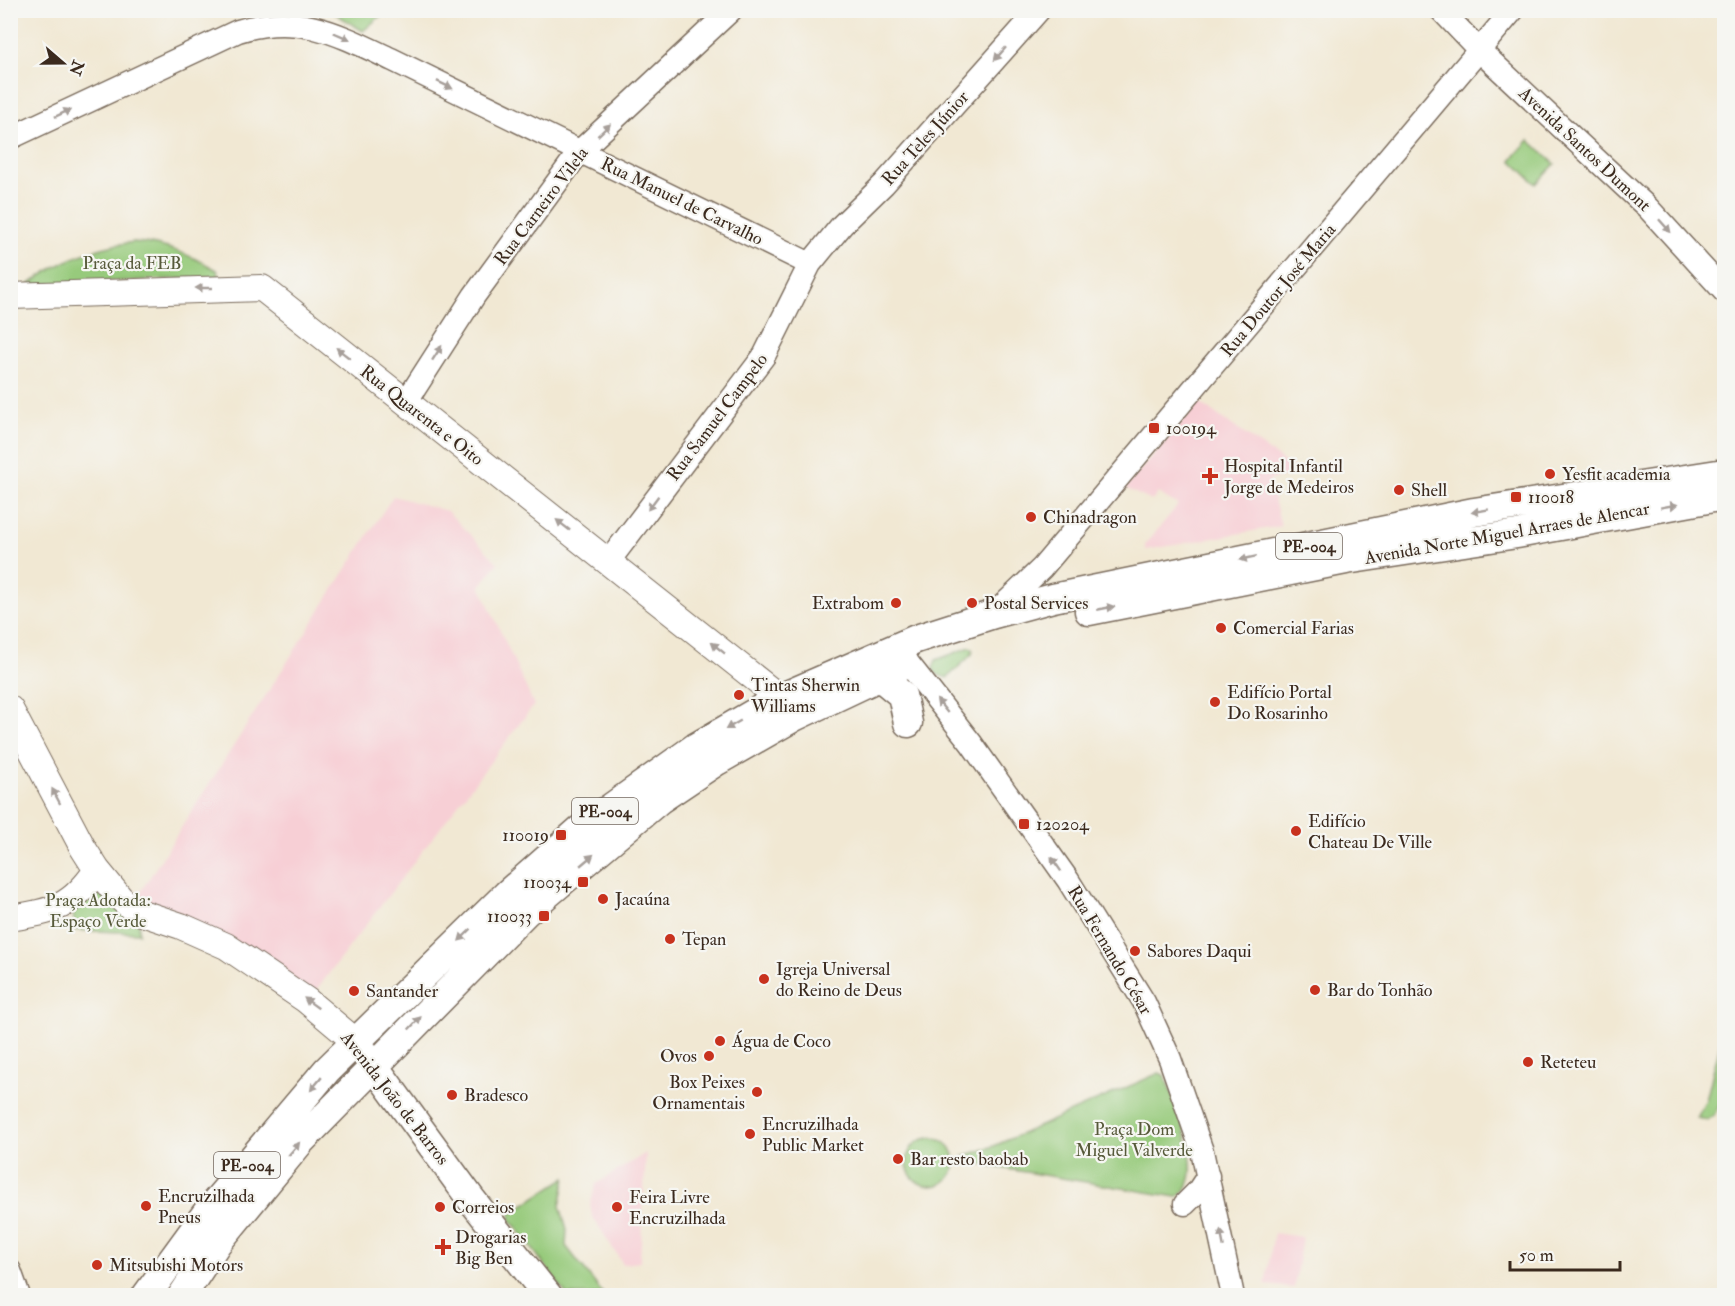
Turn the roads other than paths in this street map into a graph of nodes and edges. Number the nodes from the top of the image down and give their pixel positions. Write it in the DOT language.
graph roads {
  1 [pos="731,10"];
  2 [pos="1040,10"];
  3 [pos="1441,10"];
  4 [pos="1513,10"];
  5 [pos="1480,51"];
  6 [pos="10,138"];
  7 [pos="580,151"];
  8 [pos="810,264"];
  9 [pos="1725,291"];
  10 [pos="10,296"];
  11 [pos="406,402"];
  12 [pos="1725,473"];
  13 [pos="1725,496"];
  14 [pos="609,561"];
  15 [pos="1042,568"];
  16 [pos="1053,598"];
  17 [pos="994,614"];
  18 [pos="904,654"];
  19 [pos="879,676"];
  20 [pos="780,698"];
  21 [pos="10,709"];
  22 [pos="908,723"];
  23 [pos="97,870"];
  24 [pos="10,918"];
  25 [pos="355,1041"];
  26 [pos="374,1065"];
  27 [pos="1208,1176"];
  28 [pos="471,1199"];
  29 [pos="1185,1204"];
  30 [pos="10,1271"];
  31 [pos="19,1296"];
  32 [pos="146,1296"];
  33 [pos="182,1296"];
  34 [pos="521,1296"];
  35 [pos="548,1296"];
  36 [pos="1233,1296"];
  7 -- 1 [label="street, Rua Carneiro Vilela, one-way"];
  2 -- 8 [label="street, Rua Teles Júnior, one-way"];
  3 -- 5 [label="street, Avenida Santos Dumont"];
  4 -- 5 [label="street, Rua Doutor José Maria"];
  5 -- 9 [label="street, Avenida Santos Dumont, one-way"];
  5 -- 15 [label="street, Rua Doutor José Maria"];
  6 -- 7 [label="street, Rua Manuel de Carvalho, one-way"];
  7 -- 8 [label="street, Rua Manuel de Carvalho"];
  11 -- 7 [label="street, Rua Carneiro Vilela, one-way"];
  8 -- 14 [label="street, Rua Samuel Campelo, one-way"];
  11 -- 10 [label="main road, Rua Quarenta e Oito, one-way"];
  14 -- 11 [label="main road, Rua Quarenta e Oito, one-way"];
  12 -- 16 [label="main road, Avenida Norte Miguel Arraes de Alencar / PE-004, one-way"];
  18 -- 13 [label="main road, Avenida Norte Miguel Arraes de Alencar / PE-004, one-way"];
  20 -- 14 [label="main road, Rua Quarenta e Oito, one-way"];
  15 -- 16 [label="street"];
  15 -- 17 [label="street, Rua Doutor José Maria"];
  16 -- 17 [label="main road, Avenida Norte Miguel Arraes de Alencar / PE-004"];
  17 -- 18 [label="main road, Avenida Norte Miguel Arraes de Alencar / PE-004"];
  18 -- 19 [label="main road, Avenida Norte Miguel Arraes de Alencar / PE-004"];
  18 -- 20 [label="main road, Avenida Norte Miguel Arraes de Alencar / PE-004"];
  27 -- 18 [label="street, Rua Fernando César, one-way"];
  19 -- 22 [label="main road"];
  26 -- 19 [label="main road, Avenida Norte Miguel Arraes de Alencar / PE-004, one-way"];
  20 -- 25 [label="main road, Avenida Norte Miguel Arraes de Alencar / PE-004, one-way"];
  23 -- 21 [label="main road, Avenida João de Barros, one-way"];
  23 -- 24 [label="main road"];
  25 -- 23 [label="main road, Avenida João de Barros, one-way"];
  25 -- 26 [label="main road, Avenida João de Barros"];
  25 -- 32 [label="main road, Avenida Norte Miguel Arraes de Alencar / PE-004, one-way"];
  26 -- 28 [label="main road, Avenida João de Barros"];
  33 -- 26 [label="main road, Avenida Norte Miguel Arraes de Alencar / PE-004, one-way"];
  27 -- 29 [label="street"];
  36 -- 27 [label="street, Rua Fernando César, one-way"];
  28 -- 34 [label="main road, Avenida João de Barros"];
  28 -- 35 [label="main road, Avenida João de Barros"];
  30 -- 31 [label="street"];
}
